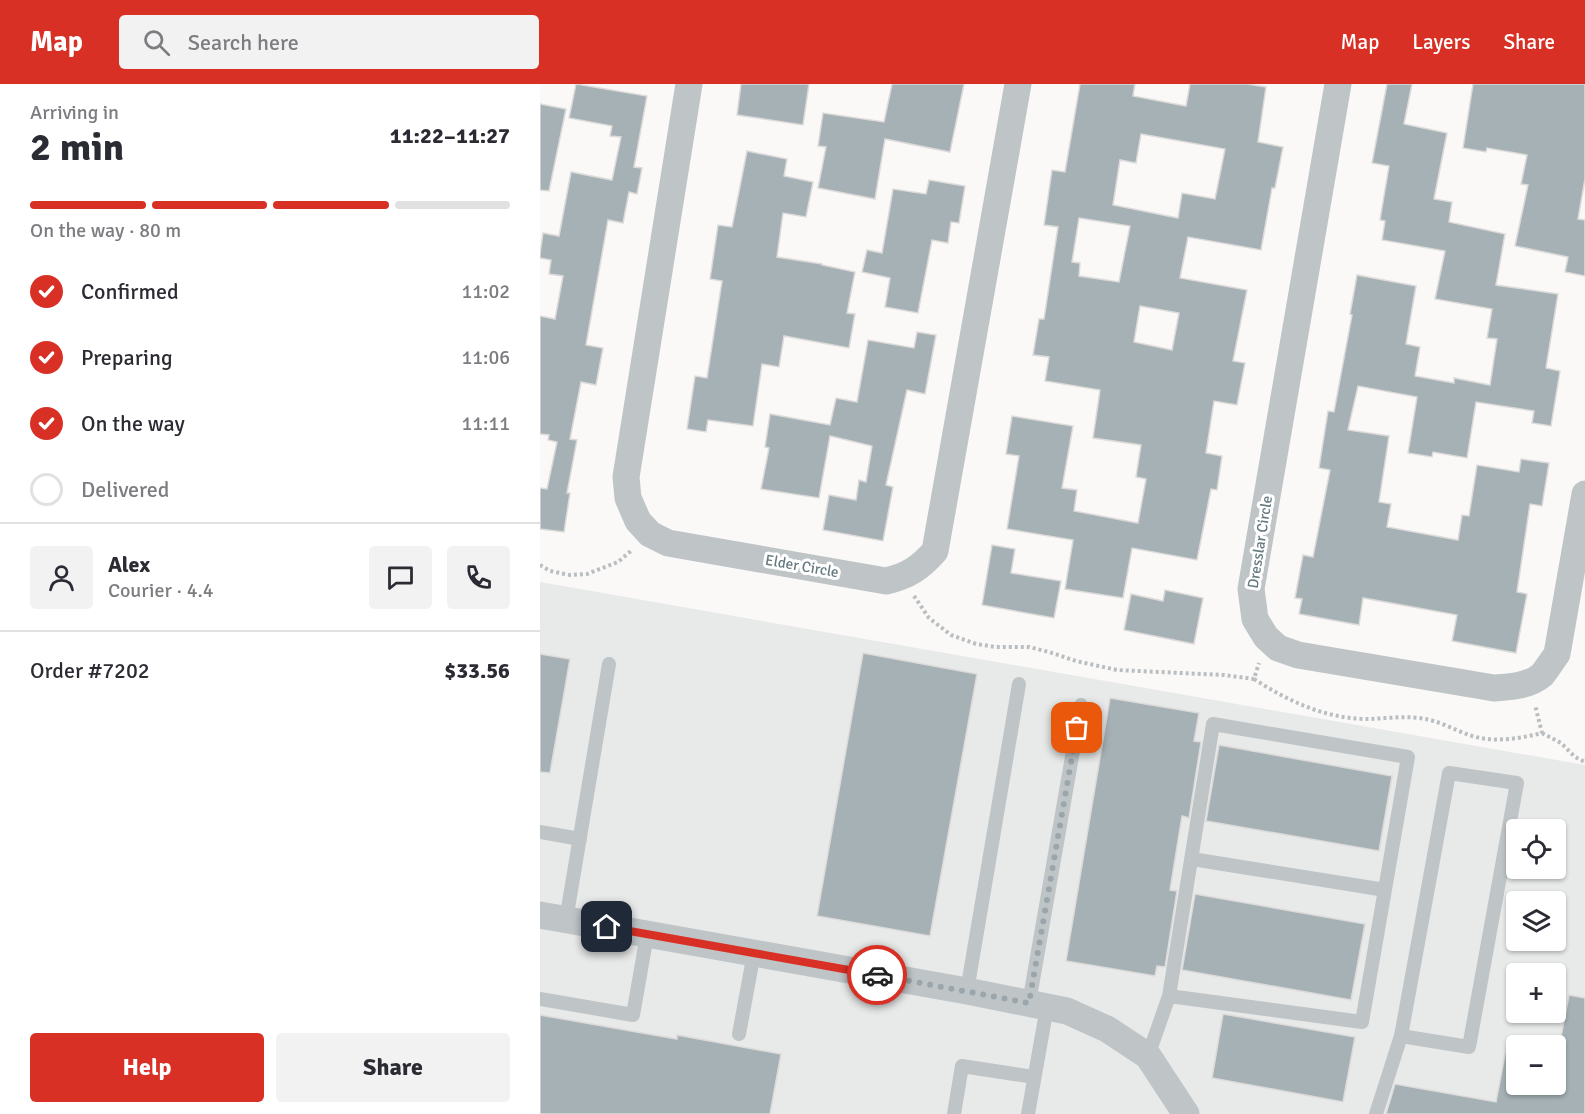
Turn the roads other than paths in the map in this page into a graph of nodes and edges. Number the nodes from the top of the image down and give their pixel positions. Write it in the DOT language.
graph roads {
  1 [pos="689,84"];
  2 [pos="1018,84"];
  3 [pos="1338,84"];
  4 [pos="1585,494"];
  5 [pos="609,664"];
  6 [pos="1019,684"];
  7 [pos="1081,705"];
  8 [pos="540,832"];
  9 [pos="580,839"];
  10 [pos="1191,859"];
  11 [pos="1385,890"];
  12 [pos="540,915"];
  13 [pos="566,920"];
  14 [pos="647,934"];
  15 [pos="754,953"];
  16 [pos="967,991"];
  17 [pos="1169,996"];
  18 [pos="540,999"];
  19 [pos="1038,1005"];
  20 [pos="739,1034"];
  21 [pos="1401,1036"];
  22 [pos="1148,1056"];
  23 [pos="1034,1077"];
  24 [pos="954,1114"];
  25 [pos="1028,1114"];
  26 [pos="1186,1114"];
  27 [pos="1376,1114"];
  1 -- 2 [label="street, Elder Circle"];
  3 -- 4 [label="street, Dresslar Circle"];
  5 -- 9 [label="lane"];
  6 -- 16 [label="lane"];
  7 -- 19 [label="lane"];
  8 -- 9 [label="lane"];
  9 -- 13 [label="lane"];
  10 -- 11 [label="lane"];
  10 -- 11 [label="lane"];
  10 -- 17 [label="lane"];
  11 -- 17 [label="lane"];
  12 -- 13 [label="street"];
  13 -- 14 [label="street"];
  14 -- 15 [label="street"];
  14 -- 18 [label="lane"];
  15 -- 16 [label="street"];
  15 -- 20 [label="lane"];
  16 -- 19 [label="street"];
  17 -- 22 [label="lane"];
  19 -- 22 [label="street"];
  19 -- 23 [label="lane"];
  21 -- 21 [label="lane"];
  21 -- 27 [label="lane"];
  22 -- 26 [label="street"];
  23 -- 24 [label="lane"];
  23 -- 25 [label="lane"];
}
